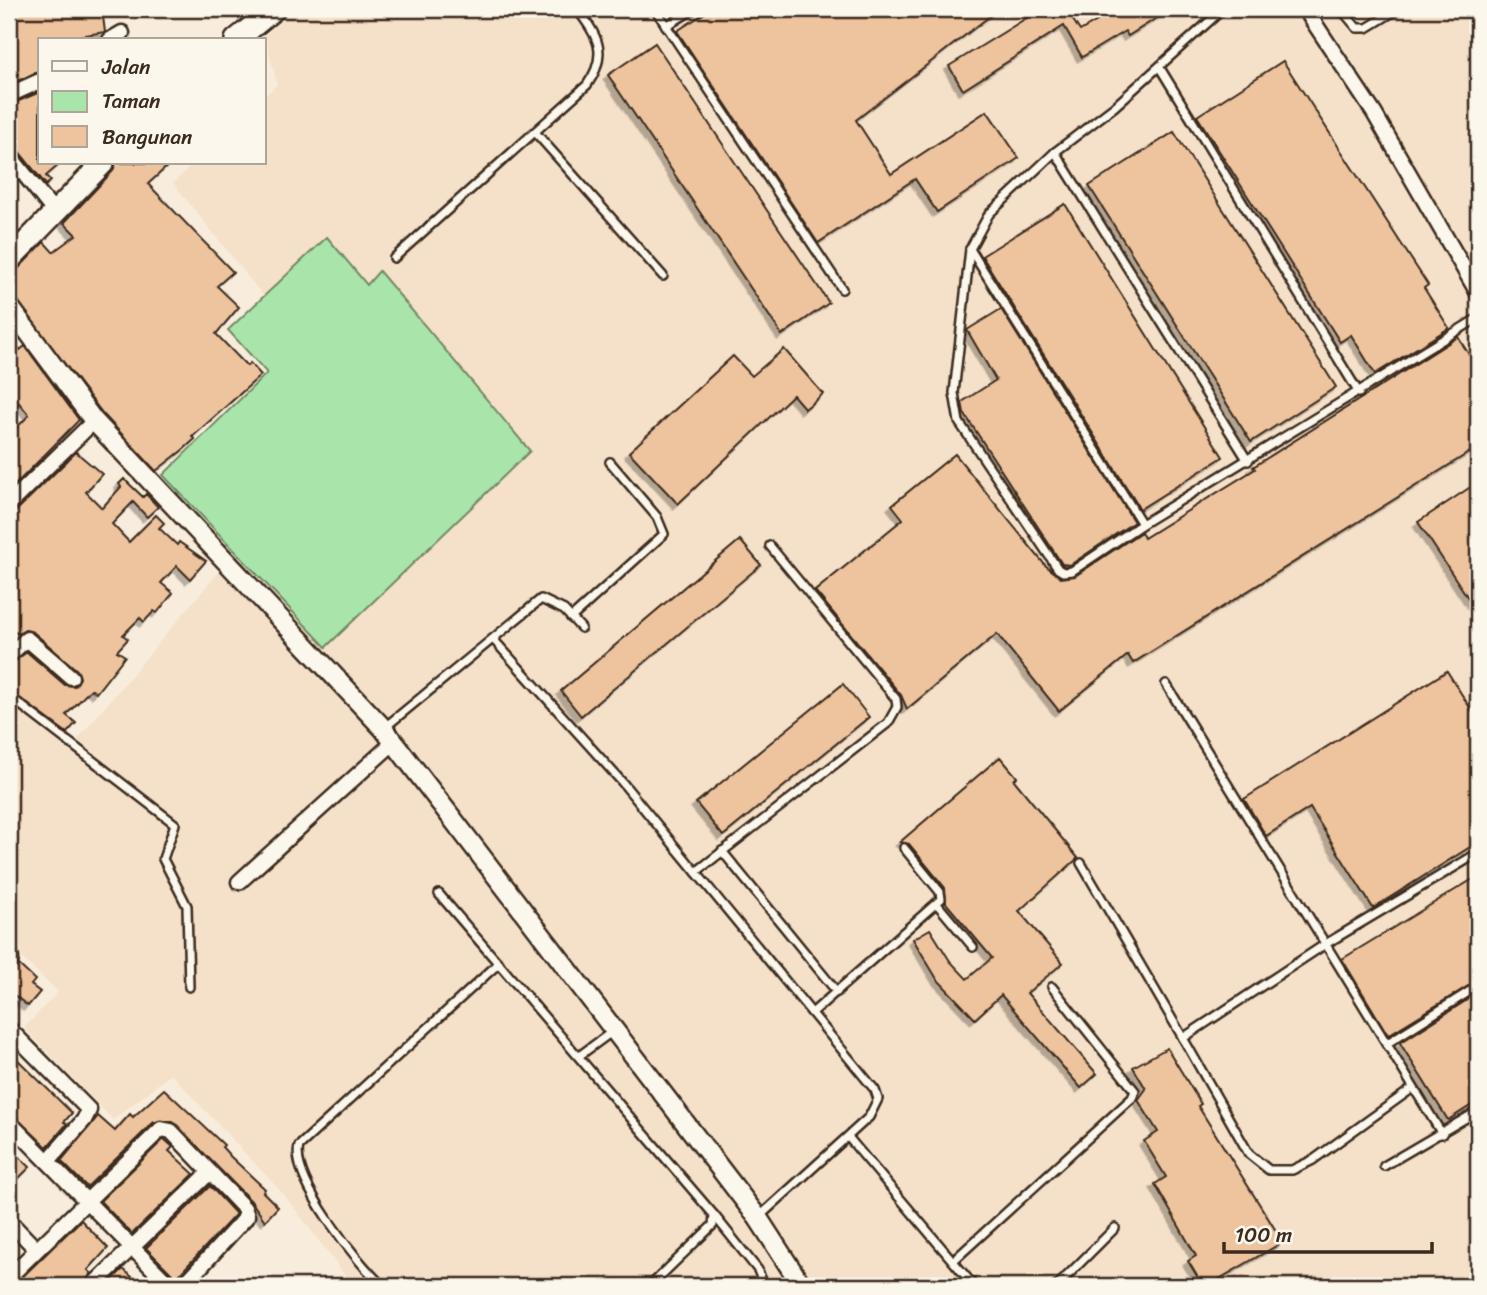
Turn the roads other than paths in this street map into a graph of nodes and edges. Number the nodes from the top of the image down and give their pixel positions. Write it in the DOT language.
graph roads {
  1 [pos="274,9"];
  2 [pos="576,9"];
  3 [pos="655,9"];
  4 [pos="694,9"];
  5 [pos="1223,9"];
  6 [pos="1305,9"];
  7 [pos="1341,9"];
  8 [pos="1398,9"];
  9 [pos="666,26"];
  10 [pos="238,38"];
  11 [pos="1160,68"];
  12 [pos="38,81"];
  13 [pos="9,95"];
  14 [pos="535,132"];
  15 [pos="1055,152"];
  16 [pos="9,155"];
  17 [pos="102,164"];
  18 [pos="56,214"];
  19 [pos="970,249"];
  20 [pos="394,258"];
  21 [pos="9,260"];
  22 [pos="663,276"];
  23 [pos="842,289"];
  24 [pos="1478,293"];
  25 [pos="9,306"];
  26 [pos="1478,318"];
  27 [pos="1359,393"];
  28 [pos="93,421"];
  29 [pos="1248,461"];
  30 [pos="610,462"];
  31 [pos="9,504"];
  32 [pos="1142,524"];
  33 [pos="770,546"];
  34 [pos="571,618"];
  35 [pos="581,628"];
  36 [pos="493,639"];
  37 [pos="9,655"];
  38 [pos="71,677"];
  39 [pos="1166,684"];
  40 [pos="9,696"];
  41 [pos="388,735"];
  42 [pos="904,848"];
  43 [pos="722,851"];
  44 [pos="1478,853"];
  45 [pos="1081,863"];
  46 [pos="696,872"];
  47 [pos="239,882"];
  48 [pos="439,894"];
  49 [pos="937,904"];
  50 [pos="1324,945"];
  51 [pos="973,947"];
  52 [pos="9,951"];
  53 [pos="499,963"];
  54 [pos="9,964"];
  55 [pos="1478,986"];
  56 [pos="189,987"];
  57 [pos="1052,987"];
  58 [pos="837,992"];
  59 [pos="812,1013"];
  60 [pos="9,1029"];
  61 [pos="613,1030"];
  62 [pos="1183,1038"];
  63 [pos="1386,1044"];
  64 [pos="579,1055"];
  65 [pos="1413,1088"];
  66 [pos="1478,1111"];
  67 [pos="9,1122"];
  68 [pos="1442,1134"];
  69 [pos="848,1137"];
  70 [pos="48,1161"];
  71 [pos="1384,1166"];
  72 [pos="210,1172"];
  73 [pos="85,1201"];
  74 [pos="715,1215"];
  75 [pos="758,1218"];
  76 [pos="9,1221"];
  77 [pos="1115,1228"];
  78 [pos="36,1249"];
  79 [pos="132,1249"];
  80 [pos="953,1261"];
  81 [pos="9,1277"];
  82 [pos="92,1286"];
  83 [pos="170,1286"];
  84 [pos="183,1286"];
  85 [pos="383,1286"];
  86 [pos="650,1286"];
  87 [pos="764,1286"];
  88 [pos="802,1286"];
  89 [pos="974,1286"];
  90 [pos="1057,1286"];
  1 -- 10 [label="main road"];
  2 -- 14 [label="lane"];
  3 -- 9 [label="lane"];
  4 -- 9 [label="lane"];
  5 -- 11 [label="lane"];
  6 -- 24 [label="street"];
  7 -- 8 [label="lane"];
  9 -- 23 [label="lane"];
  11 -- 15 [label="lane"];
  11 -- 27 [label="lane"];
  12 -- 13 [label="street"];
  14 -- 20 [label="lane"];
  14 -- 22 [label="lane"];
  15 -- 19 [label="lane"];
  15 -- 29 [label="lane"];
  16 -- 18 [label="street"];
  17 -- 18 [label="main road"];
  18 -- 21 [label="main road"];
  19 -- 32 [label="lane"];
  19 -- 32 [label="lane"];
  25 -- 28 [label="street"];
  26 -- 27 [label="lane"];
  27 -- 29 [label="lane"];
  28 -- 31 [label="street"];
  28 -- 41 [label="street"];
  29 -- 32 [label="lane"];
  30 -- 34 [label="lane"];
  33 -- 43 [label="lane"];
  34 -- 35 [label="lane"];
  34 -- 36 [label="lane"];
  36 -- 41 [label="lane"];
  36 -- 46 [label="lane"];
  37 -- 38 [label="street"];
  39 -- 50 [label="lane"];
  40 -- 56 [label="lane"];
  41 -- 47 [label="street"];
  41 -- 61 [label="street"];
  42 -- 49 [label="lane"];
  43 -- 46 [label="lane"];
  43 -- 58 [label="lane"];
  44 -- 50 [label="lane"];
  45 -- 62 [label="lane"];
  46 -- 59 [label="lane"];
  48 -- 53 [label="lane"];
  49 -- 51 [label="lane"];
  49 -- 58 [label="lane"];
  50 -- 62 [label="lane"];
  50 -- 63 [label="lane"];
  52 -- 54 [label="street"];
  53 -- 64 [label="lane"];
  53 -- 85 [label="lane"];
  55 -- 63 [label="lane"];
  57 -- 80 [label="lane"];
  58 -- 59 [label="lane"];
  59 -- 69 [label="lane"];
  60 -- 70 [label="street"];
  61 -- 64 [label="lane"];
  61 -- 75 [label="street"];
  62 -- 65 [label="lane"];
  63 -- 65 [label="lane"];
  64 -- 74 [label="lane"];
  65 -- 68 [label="lane"];
  66 -- 68 [label="lane"];
  67 -- 70 [label="street"];
  68 -- 71 [label="lane"];
  69 -- 75 [label="lane"];
  69 -- 80 [label="lane"];
  70 -- 73 [label="street"];
  72 -- 73 [label="street"];
  72 -- 79 [label="street"];
  72 -- 84 [label="street"];
  73 -- 78 [label="street"];
  73 -- 79 [label="street"];
  74 -- 86 [label="lane"];
  74 -- 87 [label="lane"];
  75 -- 88 [label="street"];
  76 -- 78 [label="street"];
  77 -- 90 [label="lane"];
  78 -- 81 [label="street"];
  79 -- 82 [label="street"];
  79 -- 83 [label="street"];
  80 -- 89 [label="lane"];
}
